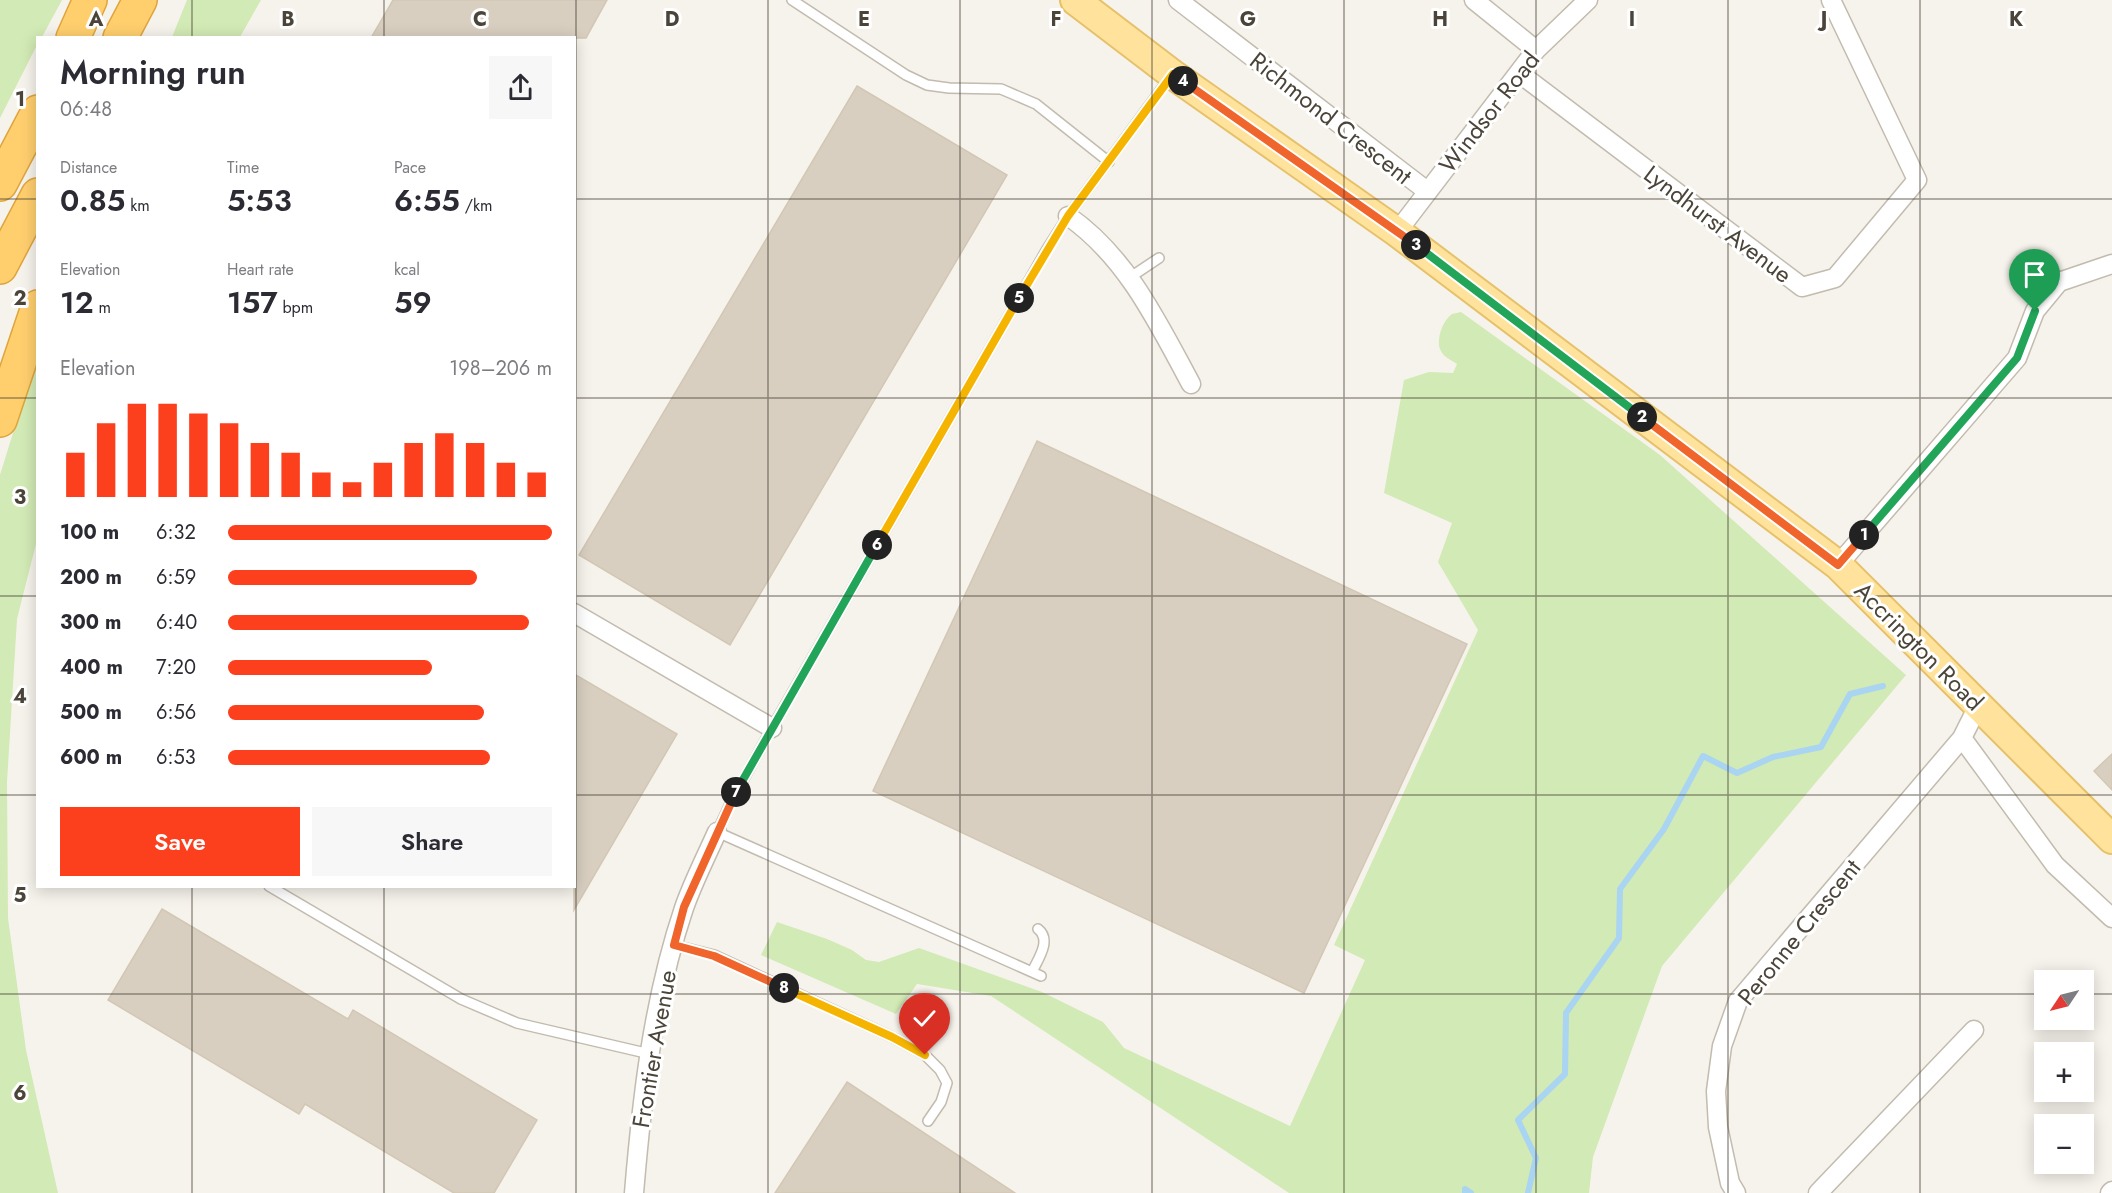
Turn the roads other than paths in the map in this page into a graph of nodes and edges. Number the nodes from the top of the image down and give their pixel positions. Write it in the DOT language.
graph roads {
  1 [pos="90,0"];
  2 [pos="140,0"];
  3 [pos="161,0"];
  4 [pos="792,0"];
  5 [pos="1075,0"];
  6 [pos="1178,0"];
  7 [pos="1474,0"];
  8 [pos="1588,0"];
  9 [pos="1831,0"];
  10 [pos="74,36"];
  11 [pos="121,36"];
  12 [pos="147,36"];
  13 [pos="1536,50"];
  14 [pos="1519,73"];
  15 [pos="1173,74"];
  16 [pos="36,116"];
  17 [pos="1109,162"];
  18 [pos="0,184"];
  19 [pos="1427,191"];
  20 [pos="36,199"];
  21 [pos="1068,216"];
  22 [pos="1397,232"];
  23 [pos="1159,258"];
  24 [pos="2112,264"];
  25 [pos="0,267"];
  26 [pos="1130,278"];
  27 [pos="36,313"];
  28 [pos="1191,384"];
  29 [pos="0,420"];
  30 [pos="1838,565"];
  31 [pos="576,614"];
  32 [pos="1979,704"];
  33 [pos="772,728"];
  34 [pos="1962,738"];
  35 [pos="717,832"];
  36 [pos="2112,839"];
  37 [pos="272,888"];
  38 [pos="2112,918"];
  39 [pos="1038,929"];
  40 [pos="674,945"];
  41 [pos="1974,1030"];
  42 [pos="650,1054"];
  43 [pos="928,1121"];
  44 [pos="634,1193"];
  45 [pos="1736,1193"];
  46 [pos="1818,1193"];
  1 -- 10 [label="highway"];
  2 -- 11 [label="highway"];
  3 -- 12 [label="highway"];
  4 -- 17 [label="lane"];
  5 -- 15 [label="main road, Accrington Road"];
  6 -- 19 [label="street, Richmond Crescent"];
  7 -- 13 [label="street"];
  8 -- 13 [label="street, Windsor Road"];
  9 -- 14 [label="street, Lyndhurst Avenue"];
  13 -- 14 [label="street, Windsor Road"];
  14 -- 19 [label="street, Windsor Road"];
  15 -- 17 [label="lane"];
  15 -- 22 [label="main road, Accrington Road"];
  16 -- 18 [label="highway"];
  17 -- 21 [label="lane"];
  19 -- 22 [label="street, Windsor Road"];
  20 -- 25 [label="highway"];
  21 -- 26 [label="street"];
  21 -- 33 [label="lane"];
  22 -- 30 [label="main road, Accrington Road"];
  23 -- 26 [label="lane"];
  24 -- 30 [label="street"];
  26 -- 28 [label="street"];
  27 -- 29 [label="highway"];
  30 -- 32 [label="main road, Accrington Road"];
  31 -- 33 [label="street"];
  32 -- 34 [label="street, Peronne Crescent"];
  32 -- 36 [label="main road, Accrington Road"];
  33 -- 35 [label="lane"];
  34 -- 38 [label="street, Accrington Road"];
  34 -- 45 [label="street, Peronne Crescent"];
  35 -- 39 [label="lane"];
  35 -- 40 [label="street, Frontier Avenue"];
  37 -- 42 [label="lane"];
  40 -- 42 [label="street, Frontier Avenue"];
  40 -- 43 [label="lane"];
  41 -- 46 [label="street"];
  42 -- 44 [label="street, Frontier Avenue"];
}
